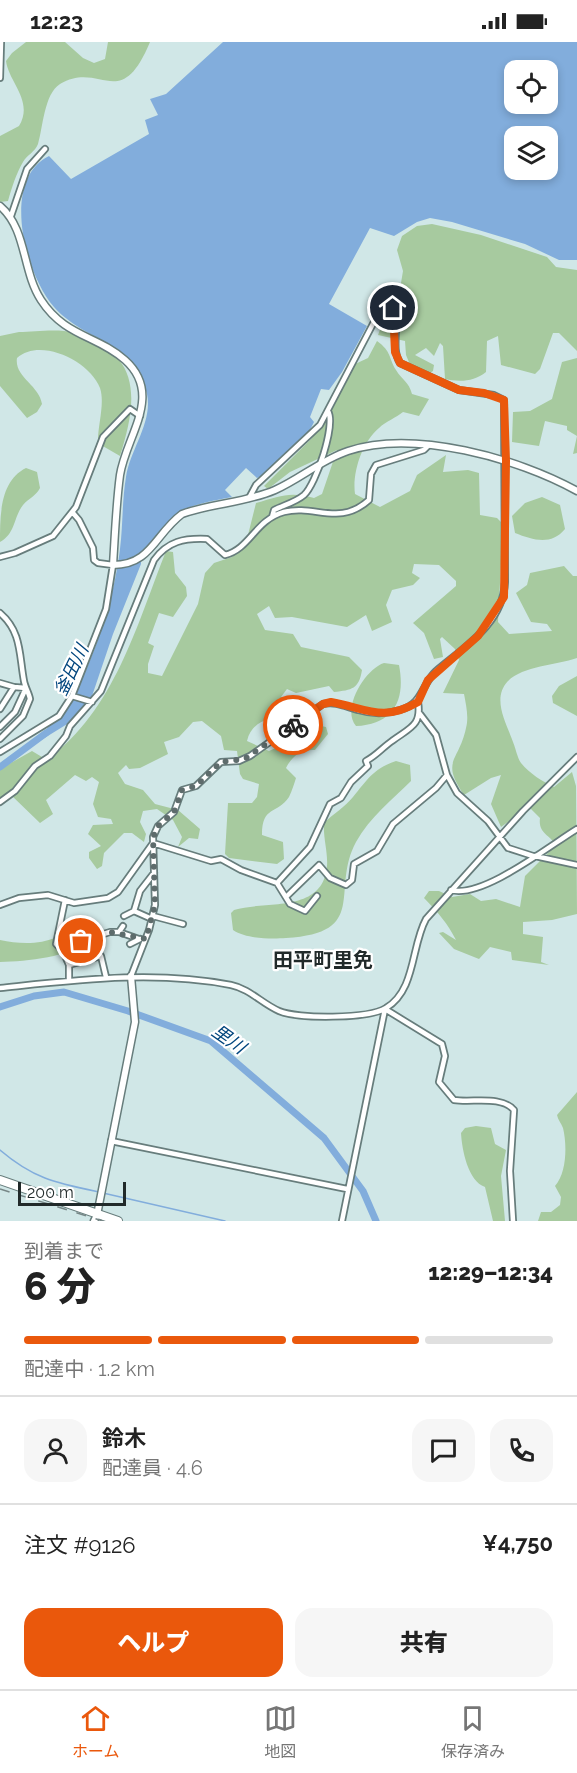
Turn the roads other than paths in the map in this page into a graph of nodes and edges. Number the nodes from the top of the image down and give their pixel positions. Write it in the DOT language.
graph roads {
  1 [pos="1,42"];
  2 [pos="0,78"];
  3 [pos="45,149"];
  4 [pos="0,206"];
  5 [pos="11,216"];
  6 [pos="328,411"];
  7 [pos="140,416"];
  8 [pos="429,445"];
  9 [pos="506,461"];
  10 [pos="319,464"];
  11 [pos="577,491"];
  12 [pos="249,498"];
  13 [pos="73,513"];
  14 [pos="272,517"];
  15 [pos="150,550"];
  16 [pos="0,557"];
  17 [pos="154,560"];
  18 [pos="115,565"];
  19 [pos="0,613"];
  20 [pos="0,683"];
  21 [pos="14,687"];
  22 [pos="26,688"];
  23 [pos="72,696"];
  24 [pos="91,702"];
  25 [pos="418,702"];
  26 [pos="0,708"];
  27 [pos="420,714"];
  28 [pos="0,727"];
  29 [pos="0,739"];
  30 [pos="0,752"];
  31 [pos="577,757"];
  32 [pos="447,775"];
  33 [pos="0,802"];
  34 [pos="577,829"];
  35 [pos="499,837"];
  36 [pos="153,843"];
  37 [pos="534,856"];
  38 [pos="577,865"];
  39 [pos="155,872"];
  40 [pos="278,883"];
  41 [pos="451,890"];
  42 [pos="317,896"];
  43 [pos="286,897"];
  44 [pos="64,900"];
  45 [pos="0,905"];
  46 [pos="134,911"];
  47 [pos="124,916"];
  48 [pos="152,917"];
  49 [pos="183,924"];
  50 [pos="123,926"];
  51 [pos="119,932"];
  52 [pos="79,935"];
  53 [pos="139,939"];
  54 [pos="146,939"];
  55 [pos="130,944"];
  56 [pos="69,965"];
  57 [pos="131,976"];
  58 [pos="106,977"];
  59 [pos="69,981"];
  60 [pos="0,988"];
  61 [pos="385,1009"];
  62 [pos="111,1141"];
  63 [pos="0,1180"];
  64 [pos="347,1189"];
  65 [pos="95,1218"];
  66 [pos="118,1221"];
  67 [pos="342,1221"];
  68 [pos="513,1221"];
  1 -- 2 [label="street"];
  3 -- 5 [label="street"];
  4 -- 5 [label="street"];
  5 -- 7 [label="street"];
  6 -- 9 [label="street"];
  6 -- 10 [label="street"];
  6 -- 12 [label="street"];
  7 -- 13 [label="street"];
  7 -- 18 [label="street"];
  8 -- 9 [label="street"];
  8 -- 10 [label="street"];
  8 -- 14 [label="street"];
  9 -- 11 [label="street"];
  9 -- 25 [label="street"];
  10 -- 12 [label="street"];
  10 -- 14 [label="street"];
  12 -- 15 [label="street"];
  13 -- 16 [label="street"];
  13 -- 18 [label="street"];
  14 -- 17 [label="street"];
  15 -- 17 [label="street"];
  15 -- 18 [label="street"];
  17 -- 24 [label="street"];
  18 -- 23 [label="street"];
  19 -- 22 [label="street"];
  20 -- 21 [label="street"];
  21 -- 22 [label="street"];
  21 -- 26 [label="street"];
  22 -- 28 [label="street"];
  22 -- 29 [label="street"];
  23 -- 24 [label="street"];
  23 -- 30 [label="street"];
  24 -- 33 [label="street"];
  25 -- 27 [label="street"];
  25 -- 36 [label="street"];
  27 -- 32 [label="street"];
  27 -- 40 [label="street"];
  31 -- 35 [label="street"];
  32 -- 35 [label="street"];
  32 -- 43 [label="street"];
  34 -- 37 [label="street"];
  35 -- 37 [label="street"];
  35 -- 41 [label="street"];
  36 -- 39 [label="street"];
  36 -- 40 [label="street"];
  36 -- 44 [label="street"];
  37 -- 38 [label="street"];
  37 -- 41 [label="street"];
  39 -- 46 [label="street"];
  39 -- 48 [label="street"];
  40 -- 43 [label="street"];
  41 -- 61 [label="street"];
  42 -- 43 [label="street"];
  44 -- 45 [label="street"];
  44 -- 56 [label="street"];
  46 -- 47 [label="street"];
  46 -- 48 [label="street"];
  48 -- 49 [label="street"];
  48 -- 54 [label="street"];
  50 -- 51 [label="street"];
  51 -- 52 [label="street"];
  51 -- 53 [label="street"];
  53 -- 54 [label="street"];
  53 -- 55 [label="street"];
  54 -- 57 [label="street"];
  56 -- 58 [label="street"];
  56 -- 59 [label="street"];
  57 -- 58 [label="street"];
  57 -- 61 [label="street"];
  57 -- 62 [label="street"];
  58 -- 59 [label="street"];
  59 -- 60 [label="street"];
  61 -- 64 [label="street"];
  61 -- 68 [label="street"];
  62 -- 64 [label="street"];
  62 -- 65 [label="street"];
  63 -- 65 [label="highway"];
  64 -- 67 [label="street"];
  65 -- 66 [label="highway"];
}
